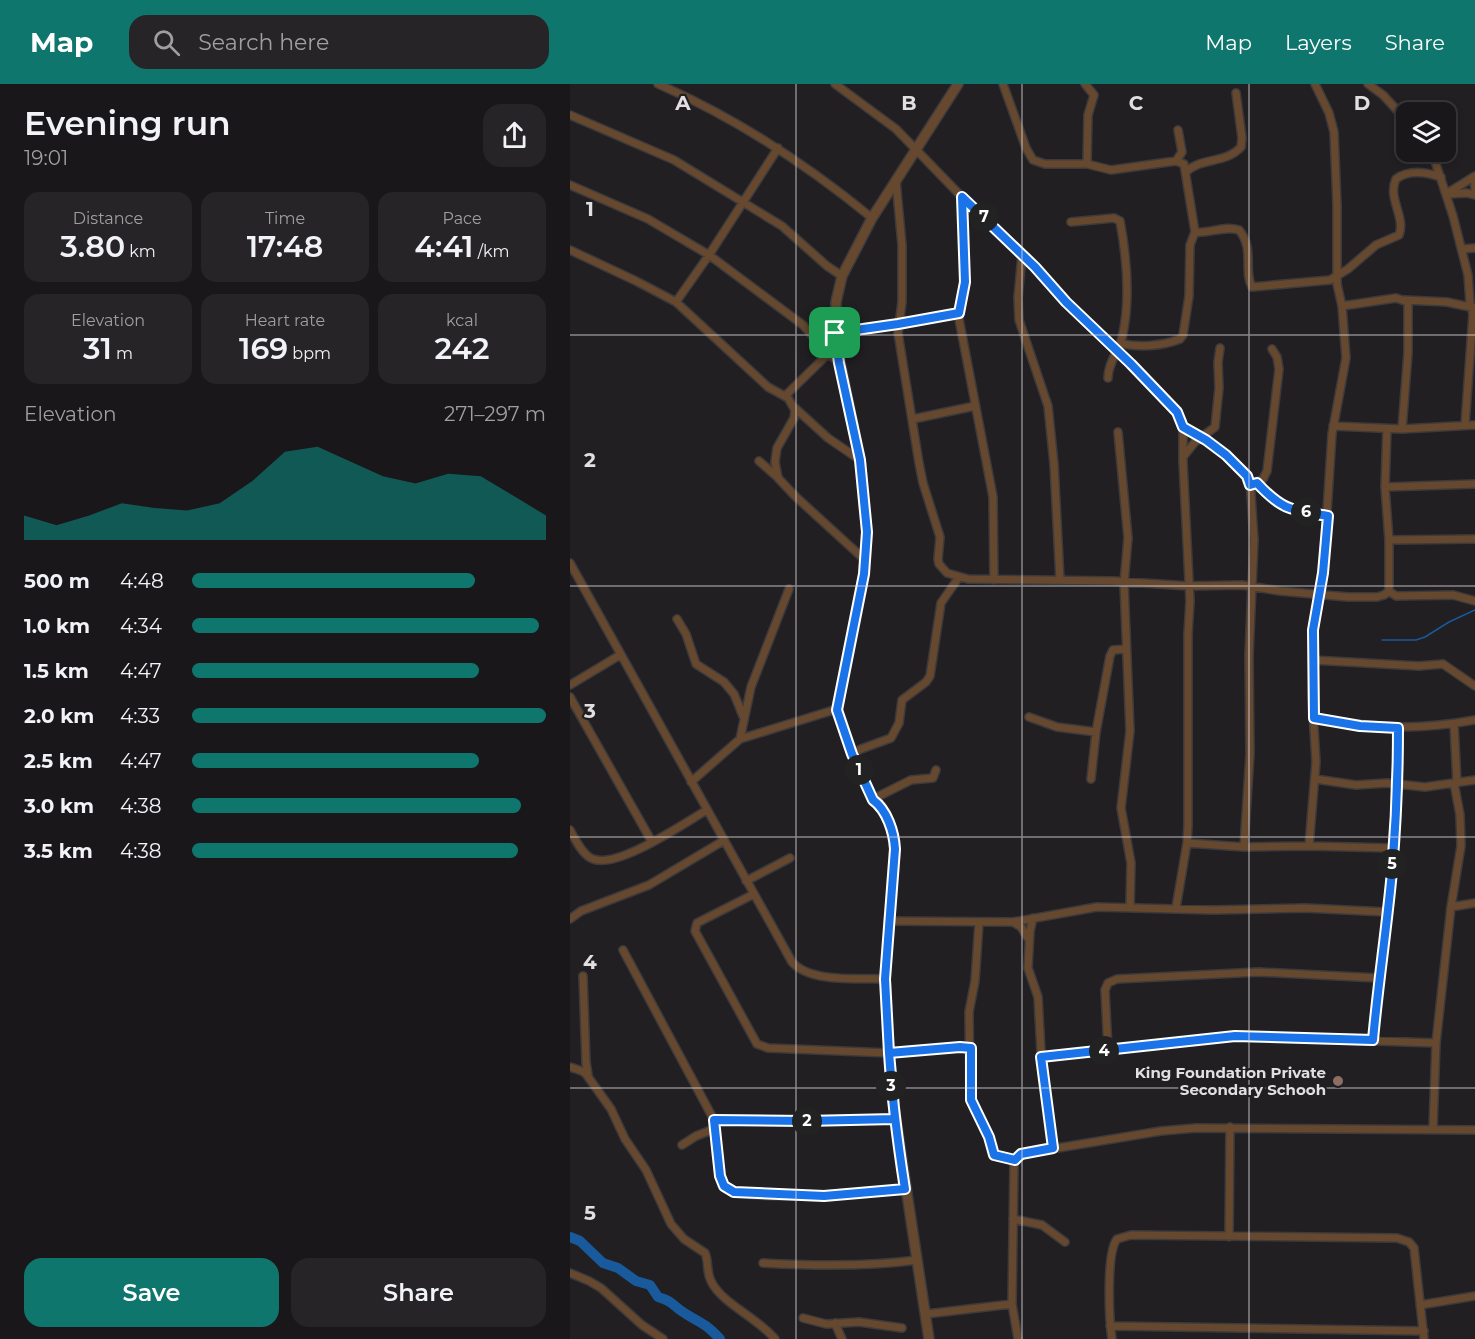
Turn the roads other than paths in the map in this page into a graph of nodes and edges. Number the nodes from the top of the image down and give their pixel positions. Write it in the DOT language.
graph roads {
  1 [pos="658,84"];
  2 [pos="835,84"];
  3 [pos="958,84"];
  4 [pos="1003,84"];
  5 [pos="1085,84"];
  6 [pos="1315,84"];
  7 [pos="1368,84"];
  8 [pos="1236,93"];
  9 [pos="1396,109"];
  10 [pos="570,115"];
  11 [pos="1178,130"];
  12 [pos="778,148"];
  13 [pos="915,149"];
  14 [pos="1176,161"];
  15 [pos="1436,162"];
  16 [pos="1087,164"];
  17 [pos="1186,172"];
  18 [pos="1441,177"];
  19 [pos="1474,177"];
  20 [pos="896,179"];
  21 [pos="570,185"];
  22 [pos="1475,190"];
  23 [pos="1446,194"];
  24 [pos="1475,195"];
  25 [pos="962,197"];
  26 [pos="743,202"];
  27 [pos="872,218"];
  28 [pos="1071,222"];
  29 [pos="1195,232"];
  30 [pos="1462,249"];
  31 [pos="1475,249"];
  32 [pos="570,250"];
  33 [pos="709,255"];
  34 [pos="1022,255"];
  35 [pos="1471,275"];
  36 [pos="842,276"];
  37 [pos="1338,277"];
  38 [pos="1404,300"];
  39 [pos="676,302"];
  40 [pos="1342,306"];
  41 [pos="1474,308"];
  42 [pos="959,313"];
  43 [pos="898,324"];
  44 [pos="835,333"];
  45 [pos="1118,346"];
  46 [pos="1220,348"];
  47 [pos="1272,349"];
  48 [pos="828,354"];
  49 [pos="839,363"];
  50 [pos="1108,378"];
  51 [pos="785,396"];
  52 [pos="793,406"];
  53 [pos="975,406"];
  54 [pos="913,419"];
  55 [pos="1475,425"];
  56 [pos="1334,426"];
  57 [pos="1465,426"];
  58 [pos="1183,427"];
  59 [pos="1387,429"];
  60 [pos="1402,429"];
  61 [pos="1118,432"];
  62 [pos="1201,438"];
  63 [pos="1183,458"];
  64 [pos="860,460"];
  65 [pos="759,461"];
  66 [pos="778,478"];
  67 [pos="1254,484"];
  68 [pos="1475,484"];
  69 [pos="1385,487"];
  70 [pos="1328,516"];
  71 [pos="1475,539"];
  72 [pos="1389,540"];
  73 [pos="865,560"];
  74 [pos="570,563"];
  75 [pos="959,577"];
  76 [pos="994,580"];
  77 [pos="1060,580"];
  78 [pos="1124,583"];
  79 [pos="1189,586"];
  80 [pos="1252,586"];
  81 [pos="789,589"];
  82 [pos="1389,591"];
  83 [pos="1318,594"];
  84 [pos="1472,598"];
  85 [pos="677,619"];
  86 [pos="1126,649"];
  87 [pos="620,655"];
  88 [pos="1312,660"];
  89 [pos="570,685"];
  90 [pos="1475,687"];
  91 [pos="570,697"];
  92 [pos="837,710"];
  93 [pos="1029,717"];
  94 [pos="1314,718"];
  95 [pos="743,719"];
  96 [pos="1475,720"];
  97 [pos="1454,724"];
  98 [pos="1398,728"];
  99 [pos="1096,732"];
  100 [pos="740,740"];
  101 [pos="852,754"];
  102 [pos="936,770"];
  103 [pos="1091,779"];
  104 [pos="1315,779"];
  105 [pos="1475,780"];
  106 [pos="691,782"];
  107 [pos="1455,783"];
  108 [pos="1397,785"];
  109 [pos="873,800"];
  110 [pos="707,810"];
  111 [pos="570,830"];
  112 [pos="723,841"];
  113 [pos="652,842"];
  114 [pos="1187,843"];
  115 [pos="1309,846"];
  116 [pos="1244,847"];
  117 [pos="1393,848"];
  118 [pos="790,858"];
  119 [pos="746,881"];
  120 [pos="754,894"];
  121 [pos="1475,903"];
  122 [pos="1130,907"];
  123 [pos="1176,908"];
  124 [pos="1451,908"];
  125 [pos="1386,912"];
  126 [pos="1033,918"];
  127 [pos="570,919"];
  128 [pos="888,921"];
  129 [pos="1013,922"];
  130 [pos="979,923"];
  131 [pos="1030,943"];
  132 [pos="623,950"];
  133 [pos="583,976"];
  134 [pos="1378,978"];
  135 [pos="885,979"];
  136 [pos="1373,1040"];
  137 [pos="1436,1042"];
  138 [pos="971,1048"];
  139 [pos="1108,1050"];
  140 [pos="889,1053"];
  141 [pos="1041,1057"];
  142 [pos="570,1067"];
  143 [pos="589,1078"];
  144 [pos="895,1119"];
  145 [pos="714,1120"];
  146 [pos="1230,1127"];
  147 [pos="714,1129"];
  148 [pos="1433,1130"];
  149 [pos="1475,1130"];
  150 [pos="682,1145"];
  151 [pos="1053,1148"];
  152 [pos="1015,1160"];
  153 [pos="905,1189"];
  154 [pos="1013,1219"];
  155 [pos="1229,1237"];
  156 [pos="1065,1242"];
  157 [pos="917,1260"];
  158 [pos="763,1263"];
  159 [pos="570,1274"];
  160 [pos="1475,1296"];
  161 [pos="1012,1304"];
  162 [pos="1420,1305"];
  163 [pos="926,1314"];
  164 [pos="803,1318"];
  165 [pos="835,1323"];
  166 [pos="1110,1326"];
  167 [pos="902,1328"];
  168 [pos="1424,1335"];
  169 [pos="663,1339"];
  170 [pos="775,1339"];
  171 [pos="842,1339"];
  172 [pos="929,1339"];
  173 [pos="1018,1339"];
  174 [pos="1112,1339"];
  1 -- 12 [label="street"];
  2 -- 13 [label="street"];
  3 -- 13 [label="street"];
  4 -- 16 [label="street"];
  5 -- 16 [label="street"];
  6 -- 37 [label="street"];
  7 -- 9 [label="street"];
  8 -- 17 [label="street"];
  10 -- 26 [label="street"];
  11 -- 14 [label="street"];
  12 -- 26 [label="street"];
  12 -- 27 [label="street"];
  13 -- 20 [label="street"];
  13 -- 25 [label="street"];
  14 -- 16 [label="street"];
  14 -- 17 [label="street"];
  15 -- 18 [label="street"];
  17 -- 29 [label="street"];
  18 -- 23 [label="street"];
  18 -- 37 [label="street"];
  19 -- 22 [label="street"];
  19 -- 23 [label="street"];
  20 -- 27 [label="street"];
  20 -- 43 [label="street"];
  21 -- 33 [label="street"];
  23 -- 24 [label="street"];
  23 -- 30 [label="street"];
  25 -- 34 [label="street"];
  25 -- 42 [label="street"];
  26 -- 33 [label="street"];
  26 -- 36 [label="street"];
  27 -- 36 [label="street"];
  28 -- 45 [label="street"];
  29 -- 37 [label="street"];
  29 -- 45 [label="street"];
  30 -- 31 [label="street"];
  30 -- 35 [label="street"];
  32 -- 39 [label="street"];
  33 -- 39 [label="street"];
  33 -- 48 [label="street"];
  34 -- 45 [label="street"];
  34 -- 77 [label="street"];
  35 -- 41 [label="street"];
  36 -- 44 [label="street"];
  37 -- 40 [label="street"];
  38 -- 40 [label="street"];
  38 -- 41 [label="street"];
  38 -- 60 [label="street"];
  39 -- 51 [label="street"];
  40 -- 56 [label="street"];
  41 -- 57 [label="street"];
  42 -- 43 [label="street"];
  42 -- 53 [label="street"];
  43 -- 44 [label="street"];
  43 -- 54 [label="street"];
  44 -- 49 [label="street"];
  45 -- 50 [label="street"];
  45 -- 58 [label="street"];
  46 -- 62 [label="street"];
  47 -- 67 [label="street"];
  48 -- 49 [label="street"];
  48 -- 51 [label="street"];
  49 -- 64 [label="street"];
  51 -- 52 [label="street"];
  52 -- 64 [label="street"];
  52 -- 66 [label="street"];
  53 -- 54 [label="street"];
  53 -- 76 [label="street"];
  54 -- 75 [label="street"];
  55 -- 57 [label="street"];
  56 -- 59 [label="street"];
  56 -- 70 [label="street"];
  57 -- 60 [label="street"];
  58 -- 62 [label="street"];
  58 -- 63 [label="street"];
  59 -- 60 [label="street"];
  59 -- 69 [label="street"];
  61 -- 78 [label="street"];
  62 -- 63 [label="street"];
  62 -- 67 [label="street"];
  63 -- 79 [label="street"];
  64 -- 73 [label="street"];
  65 -- 66 [label="street"];
  66 -- 73 [label="street"];
  67 -- 70 [label="street"];
  67 -- 80 [label="street"];
  68 -- 69 [label="street"];
  69 -- 72 [label="street"];
  70 -- 83 [label="street"];
  71 -- 72 [label="street"];
  72 -- 82 [label="street"];
  73 -- 92 [label="street"];
  74 -- 87 [label="street"];
  75 -- 76 [label="street"];
  75 -- 101 [label="street"];
  76 -- 77 [label="street"];
  77 -- 78 [label="street"];
  78 -- 79 [label="street"];
  78 -- 86 [label="street"];
  79 -- 80 [label="street"];
  79 -- 114 [label="street"];
  80 -- 83 [label="street"];
  80 -- 116 [label="street"];
  81 -- 95 [label="street"];
  82 -- 83 [label="street"];
  82 -- 84 [label="street"];
  83 -- 88 [label="street"];
  85 -- 95 [label="street"];
  86 -- 99 [label="street"];
  86 -- 122 [label="street"];
  87 -- 89 [label="street"];
  87 -- 106 [label="street"];
  88 -- 90 [label="street"];
  88 -- 94 [label="street"];
  91 -- 113 [label="street"];
  92 -- 100 [label="street"];
  92 -- 101 [label="street"];
  93 -- 99 [label="street"];
  94 -- 98 [label="street"];
  94 -- 104 [label="street"];
  95 -- 100 [label="street"];
  96 -- 97 [label="street"];
  97 -- 98 [label="street"];
  97 -- 107 [label="street"];
  98 -- 108 [label="street"];
  99 -- 103 [label="street"];
  100 -- 106 [label="street"];
  101 -- 109 [label="street"];
  102 -- 109 [label="street"];
  104 -- 108 [label="street"];
  104 -- 115 [label="street"];
  105 -- 107 [label="street"];
  106 -- 110 [label="street"];
  107 -- 108 [label="street"];
  107 -- 124 [label="street"];
  108 -- 117 [label="street"];
  109 -- 128 [label="street"];
  110 -- 112 [label="street"];
  110 -- 113 [label="street"];
  111 -- 113 [label="street"];
  112 -- 119 [label="street"];
  112 -- 127 [label="street"];
  114 -- 116 [label="street"];
  114 -- 123 [label="street"];
  115 -- 116 [label="street"];
  115 -- 117 [label="street"];
  117 -- 125 [label="street"];
  118 -- 119 [label="street"];
  119 -- 120 [label="street"];
  120 -- 135 [label="street"];
  120 -- 140 [label="street"];
  121 -- 124 [label="street"];
  122 -- 123 [label="street"];
  122 -- 126 [label="street"];
  123 -- 125 [label="street"];
  124 -- 137 [label="street"];
  125 -- 134 [label="street"];
  126 -- 129 [label="street"];
  126 -- 131 [label="street"];
  128 -- 130 [label="street"];
  128 -- 135 [label="street"];
  129 -- 130 [label="street"];
  129 -- 131 [label="street"];
  130 -- 138 [label="street"];
  131 -- 141 [label="street"];
  132 -- 145 [label="street"];
  133 -- 143 [label="street"];
  134 -- 136 [label="street"];
  134 -- 139 [label="street"];
  135 -- 140 [label="street"];
  136 -- 137 [label="street"];
  136 -- 139 [label="street"];
  137 -- 148 [label="street"];
  138 -- 140 [label="street"];
  138 -- 152 [label="street"];
  139 -- 141 [label="street"];
  140 -- 144 [label="street"];
  141 -- 151 [label="street"];
  142 -- 143 [label="street"];
  143 -- 170 [label="street"];
  144 -- 145 [label="street"];
  144 -- 153 [label="street"];
  145 -- 147 [label="street"];
  146 -- 148 [label="street"];
  146 -- 151 [label="street"];
  146 -- 155 [label="street"];
  147 -- 150 [label="street"];
  147 -- 153 [label="street"];
  148 -- 149 [label="street"];
  151 -- 152 [label="street"];
  152 -- 154 [label="street"];
  153 -- 157 [label="street"];
  154 -- 156 [label="street"];
  154 -- 161 [label="street"];
  155 -- 162 [label="street"];
  155 -- 166 [label="street"];
  157 -- 158 [label="street"];
  157 -- 163 [label="street"];
  159 -- 169 [label="street"];
  160 -- 162 [label="street"];
  161 -- 163 [label="street"];
  161 -- 173 [label="street"];
  162 -- 168 [label="street"];
  163 -- 172 [label="street"];
  164 -- 165 [label="street"];
  165 -- 167 [label="street"];
  165 -- 171 [label="street"];
  166 -- 168 [label="street"];
  166 -- 174 [label="street"];
}
